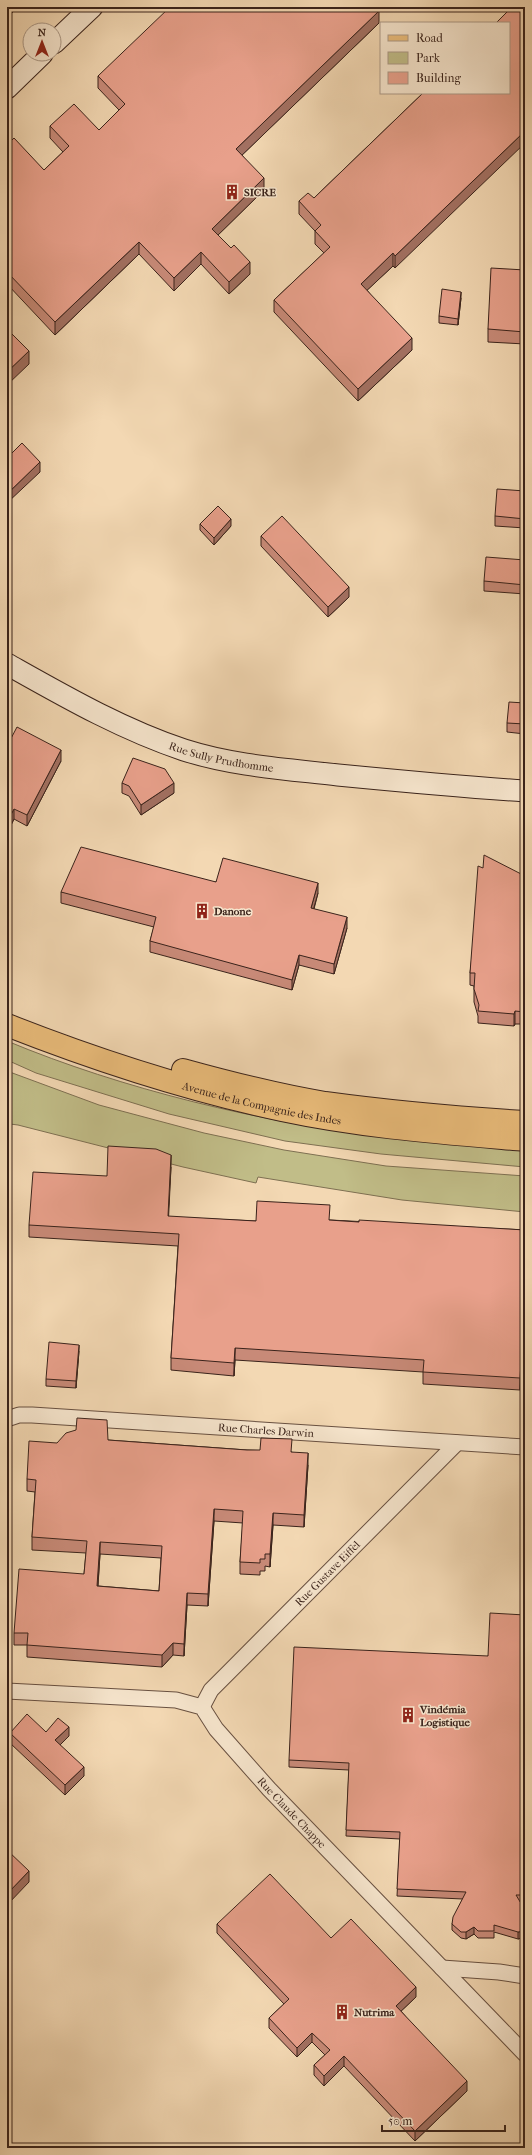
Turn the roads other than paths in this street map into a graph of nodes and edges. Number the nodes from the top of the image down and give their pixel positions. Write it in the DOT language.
graph roads {
  1 [pos="92,7"];
  2 [pos="62,35"];
  3 [pos="34,62"];
  4 [pos="7,88"];
  5 [pos="7,664"];
  6 [pos="525,791"];
  7 [pos="7,1010"];
  8 [pos="7,1025"];
  9 [pos="525,1122"];
  10 [pos="525,1140"];
  11 [pos="7,1419"];
  12 [pos="457,1443"];
  13 [pos="525,1447"];
  14 [pos="7,1691"];
  15 [pos="202,1707"];
  16 [pos="442,1968"];
  17 [pos="525,1976"];
  18 [pos="525,2054"];
  1 -- 2 [label="street"];
  3 -- 4 [label="street"];
  5 -- 6 [label="street, Rue Sully Prudhomme"];
  7 -- 9 [label="main road, Avenue de la Compagnie des Indes"];
  8 -- 10 [label="main road, Avenue de la Compagnie des Indes"];
  11 -- 12 [label="street, Rue Charles Darwin"];
  12 -- 13 [label="street, Rue Charles Darwin"];
  12 -- 15 [label="street, Rue Gustave Eiffel"];
  14 -- 15 [label="street"];
  15 -- 16 [label="street, Rue Claude Chappe"];
  16 -- 17 [label="street"];
  16 -- 18 [label="street, Rue Claude Chappe"];
}
